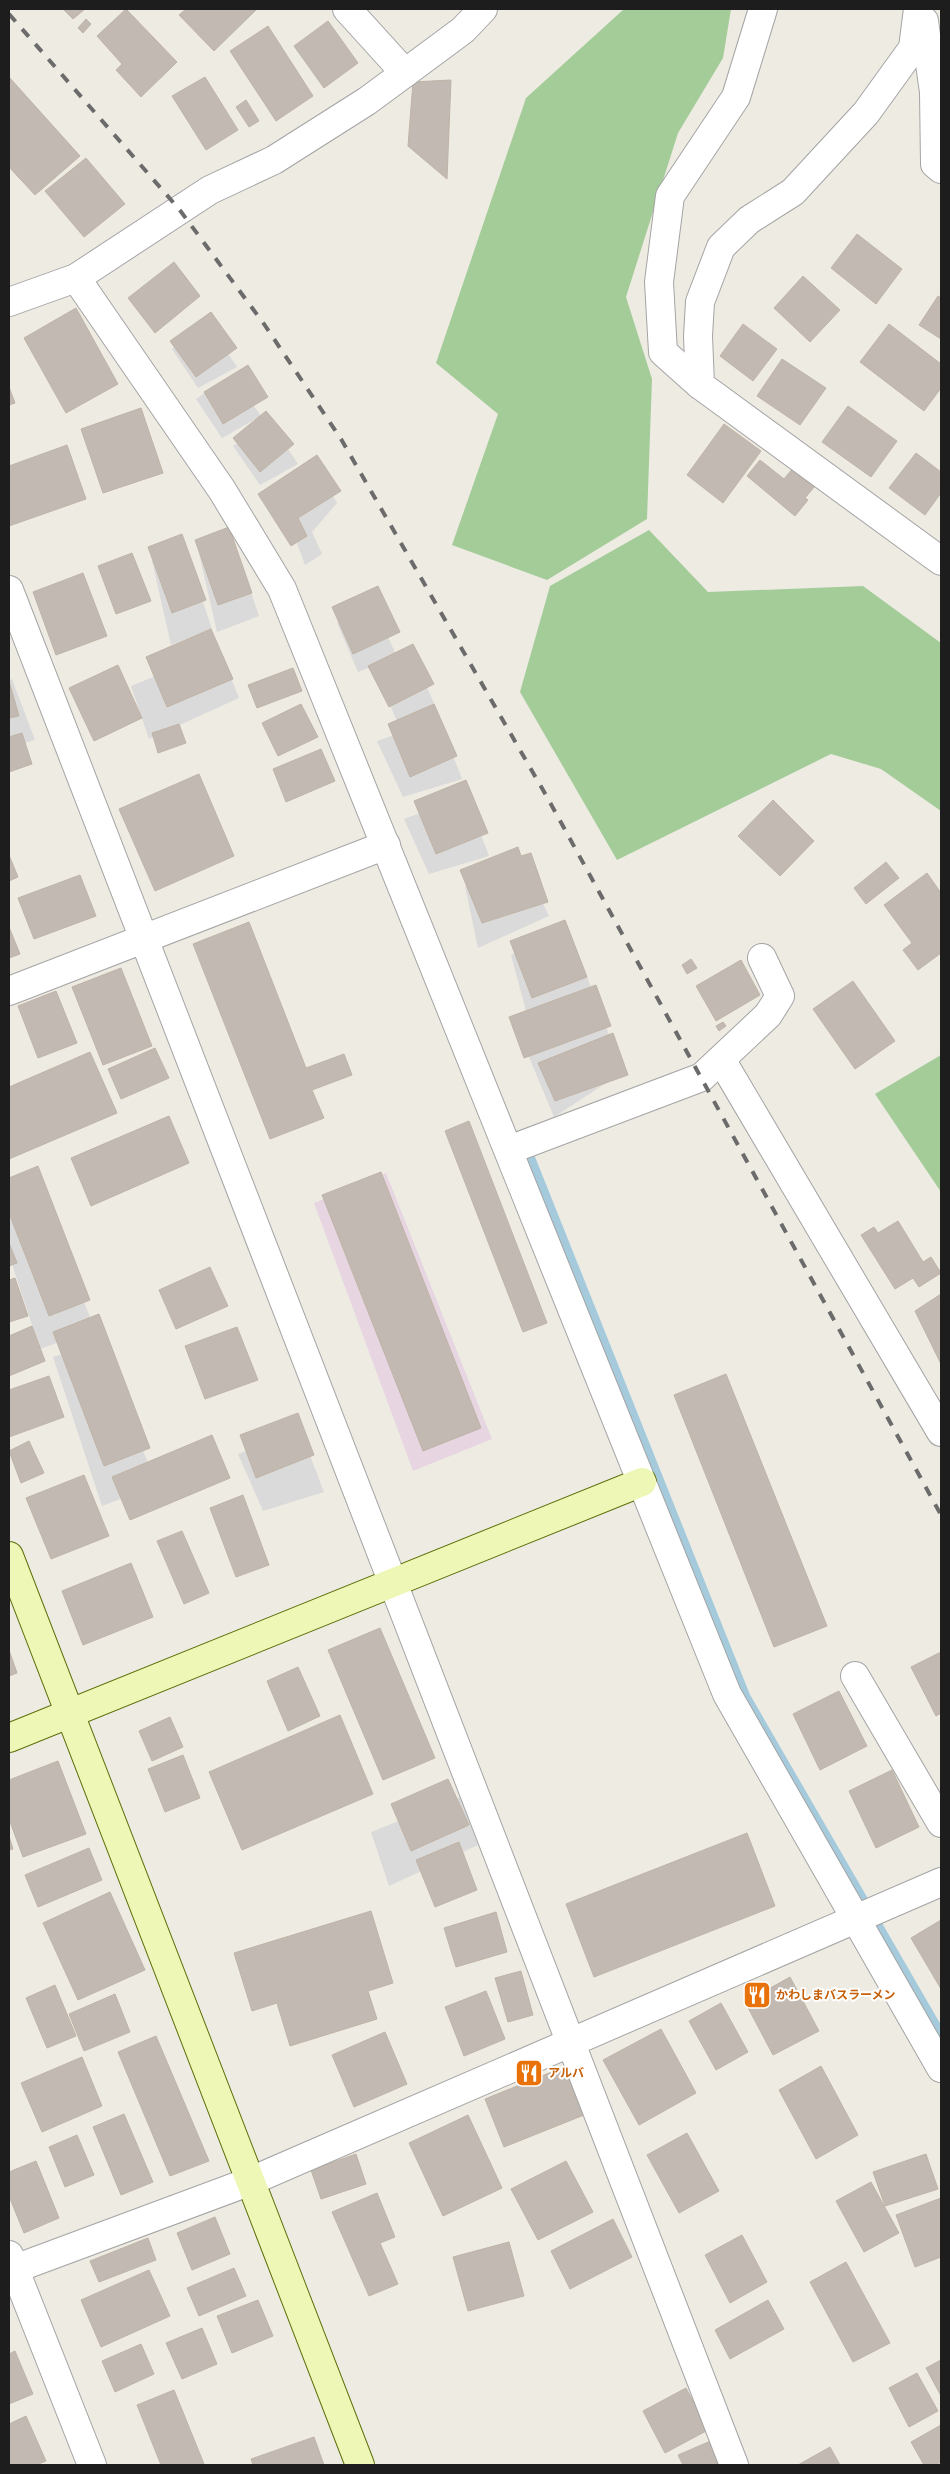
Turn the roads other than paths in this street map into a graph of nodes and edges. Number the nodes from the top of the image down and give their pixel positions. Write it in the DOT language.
graph roads {
  1 [pos="348,9"];
  2 [pos="483,9"];
  3 [pos="762,9"];
  4 [pos="920,9"];
  5 [pos="405,73"];
  6 [pos="941,169"];
  7 [pos="76,278"];
  8 [pos="9,302"];
  9 [pos="700,385"];
  10 [pos="941,561"];
  11 [pos="9,590"];
  12 [pos="386,845"];
  13 [pos="144,939"];
  14 [pos="762,958"];
  15 [pos="9,991"];
  16 [pos="722,1061"];
  17 [pos="509,1150"];
  18 [pos="941,1432"];
  19 [pos="642,1482"];
  20 [pos="9,1556"];
  21 [pos="393,1583"];
  22 [pos="855,1676"];
  23 [pos="69,1714"];
  24 [pos="9,1738"];
  25 [pos="941,1823"];
  26 [pos="941,1882"];
  27 [pos="856,1920"];
  28 [pos="570,2043"];
  29 [pos="941,2068"];
  30 [pos="250,2181"];
  31 [pos="11,2265"];
  32 [pos="92,2465"];
  33 [pos="360,2465"];
  34 [pos="734,2465"];
  1 -- 5 [label="street"];
  2 -- 5 [label="street"];
  3 -- 9 [label="street"];
  4 -- 6 [label="street"];
  4 -- 9 [label="street"];
  5 -- 7 [label="street"];
  7 -- 8 [label="street"];
  7 -- 12 [label="street"];
  9 -- 10 [label="street"];
  11 -- 13 [label="street"];
  12 -- 13 [label="street"];
  12 -- 17 [label="street"];
  13 -- 15 [label="street"];
  13 -- 21 [label="street"];
  14 -- 16 [label="street"];
  16 -- 17 [label="street"];
  16 -- 18 [label="street"];
  17 -- 19 [label="street"];
  19 -- 21 [label="street"];
  19 -- 27 [label="street"];
  20 -- 23 [label="street"];
  21 -- 23 [label="street"];
  21 -- 28 [label="street"];
  22 -- 25 [label="street"];
  23 -- 24 [label="street"];
  23 -- 30 [label="street"];
  26 -- 27 [label="street"];
  27 -- 28 [label="street"];
  27 -- 29 [label="street"];
  28 -- 30 [label="street"];
  28 -- 34 [label="street"];
  30 -- 31 [label="street"];
  30 -- 33 [label="street"];
  31 -- 32 [label="street"];
}
